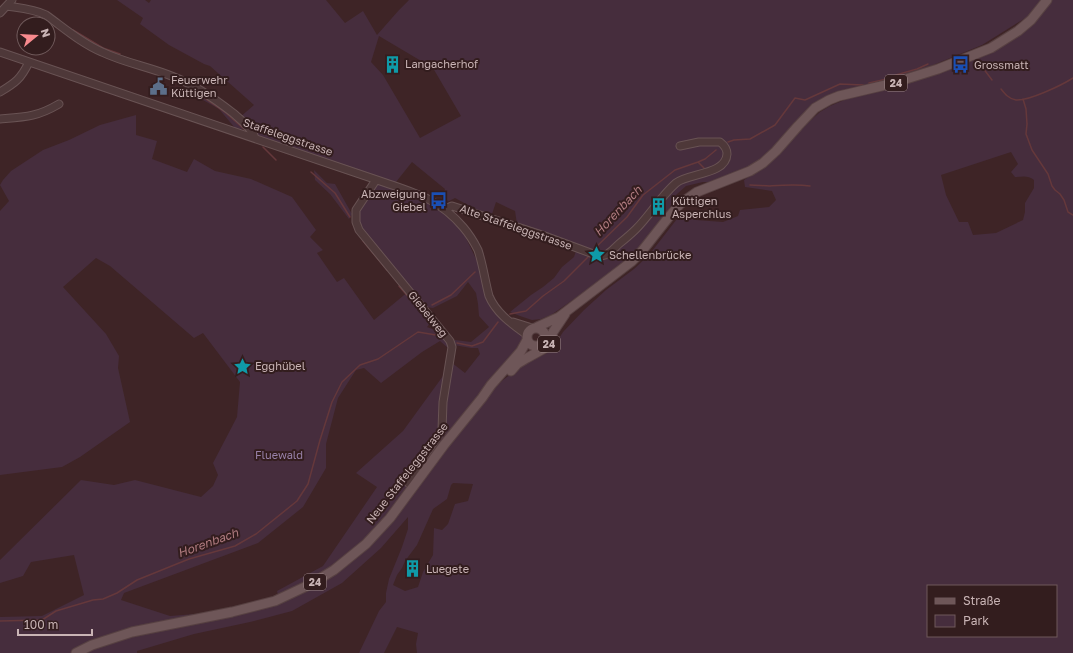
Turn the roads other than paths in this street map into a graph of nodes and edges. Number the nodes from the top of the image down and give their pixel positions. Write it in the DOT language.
graph roads {
  1 [pos="12,0"];
  2 [pos="1047,0"];
  3 [pos="7,6"];
  4 [pos="0,13"];
  5 [pos="0,52"];
  6 [pos="29,62"];
  7 [pos="0,92"];
  8 [pos="59,104"];
  9 [pos="0,119"];
  10 [pos="255,138"];
  11 [pos="680,146"];
  12 [pos="376,180"];
  13 [pos="445,209"];
  14 [pos="568,310"];
  15 [pos="559,317"];
  16 [pos="531,332"];
  17 [pos="545,337"];
  18 [pos="536,346"];
  19 [pos="517,364"];
  20 [pos="482,398"];
  21 [pos="408,483"];
  22 [pos="76,653"];
  1 -- 3 [label="street"];
  2 -- 14 [label="main road, 24"];
  3 -- 4 [label="street"];
  3 -- 10 [label="street"];
  5 -- 6 [label="street, Staffeleggstrasse"];
  6 -- 7 [label="street"];
  6 -- 10 [label="street, Staffeleggstrasse"];
  8 -- 9 [label="street"];
  10 -- 12 [label="street, Staffeleggstrasse"];
  11 -- 13 [label="street, Alte Staffeleggstrasse"];
  12 -- 13 [label="street, Staffeleggstrasse"];
  12 -- 21 [label="street, Giebelweg"];
  13 -- 16 [label="street, Staffeleggstrasse"];
  14 -- 15 [label="main road, 24"];
  14 -- 19 [label="main road, 24"];
  15 -- 16 [label="main road, 24"];
  15 -- 17 [label="main road, 24"];
  16 -- 17 [label="main road"];
  16 -- 18 [label="main road"];
  16 -- 20 [label="main road, Neue Staffeleggstrasse / 24"];
  17 -- 18 [label="main road"];
  18 -- 19 [label="main road, 24"];
  19 -- 20 [label="main road, 24"];
  20 -- 22 [label="main road, Neue Staffeleggstrasse / 24"];
}
